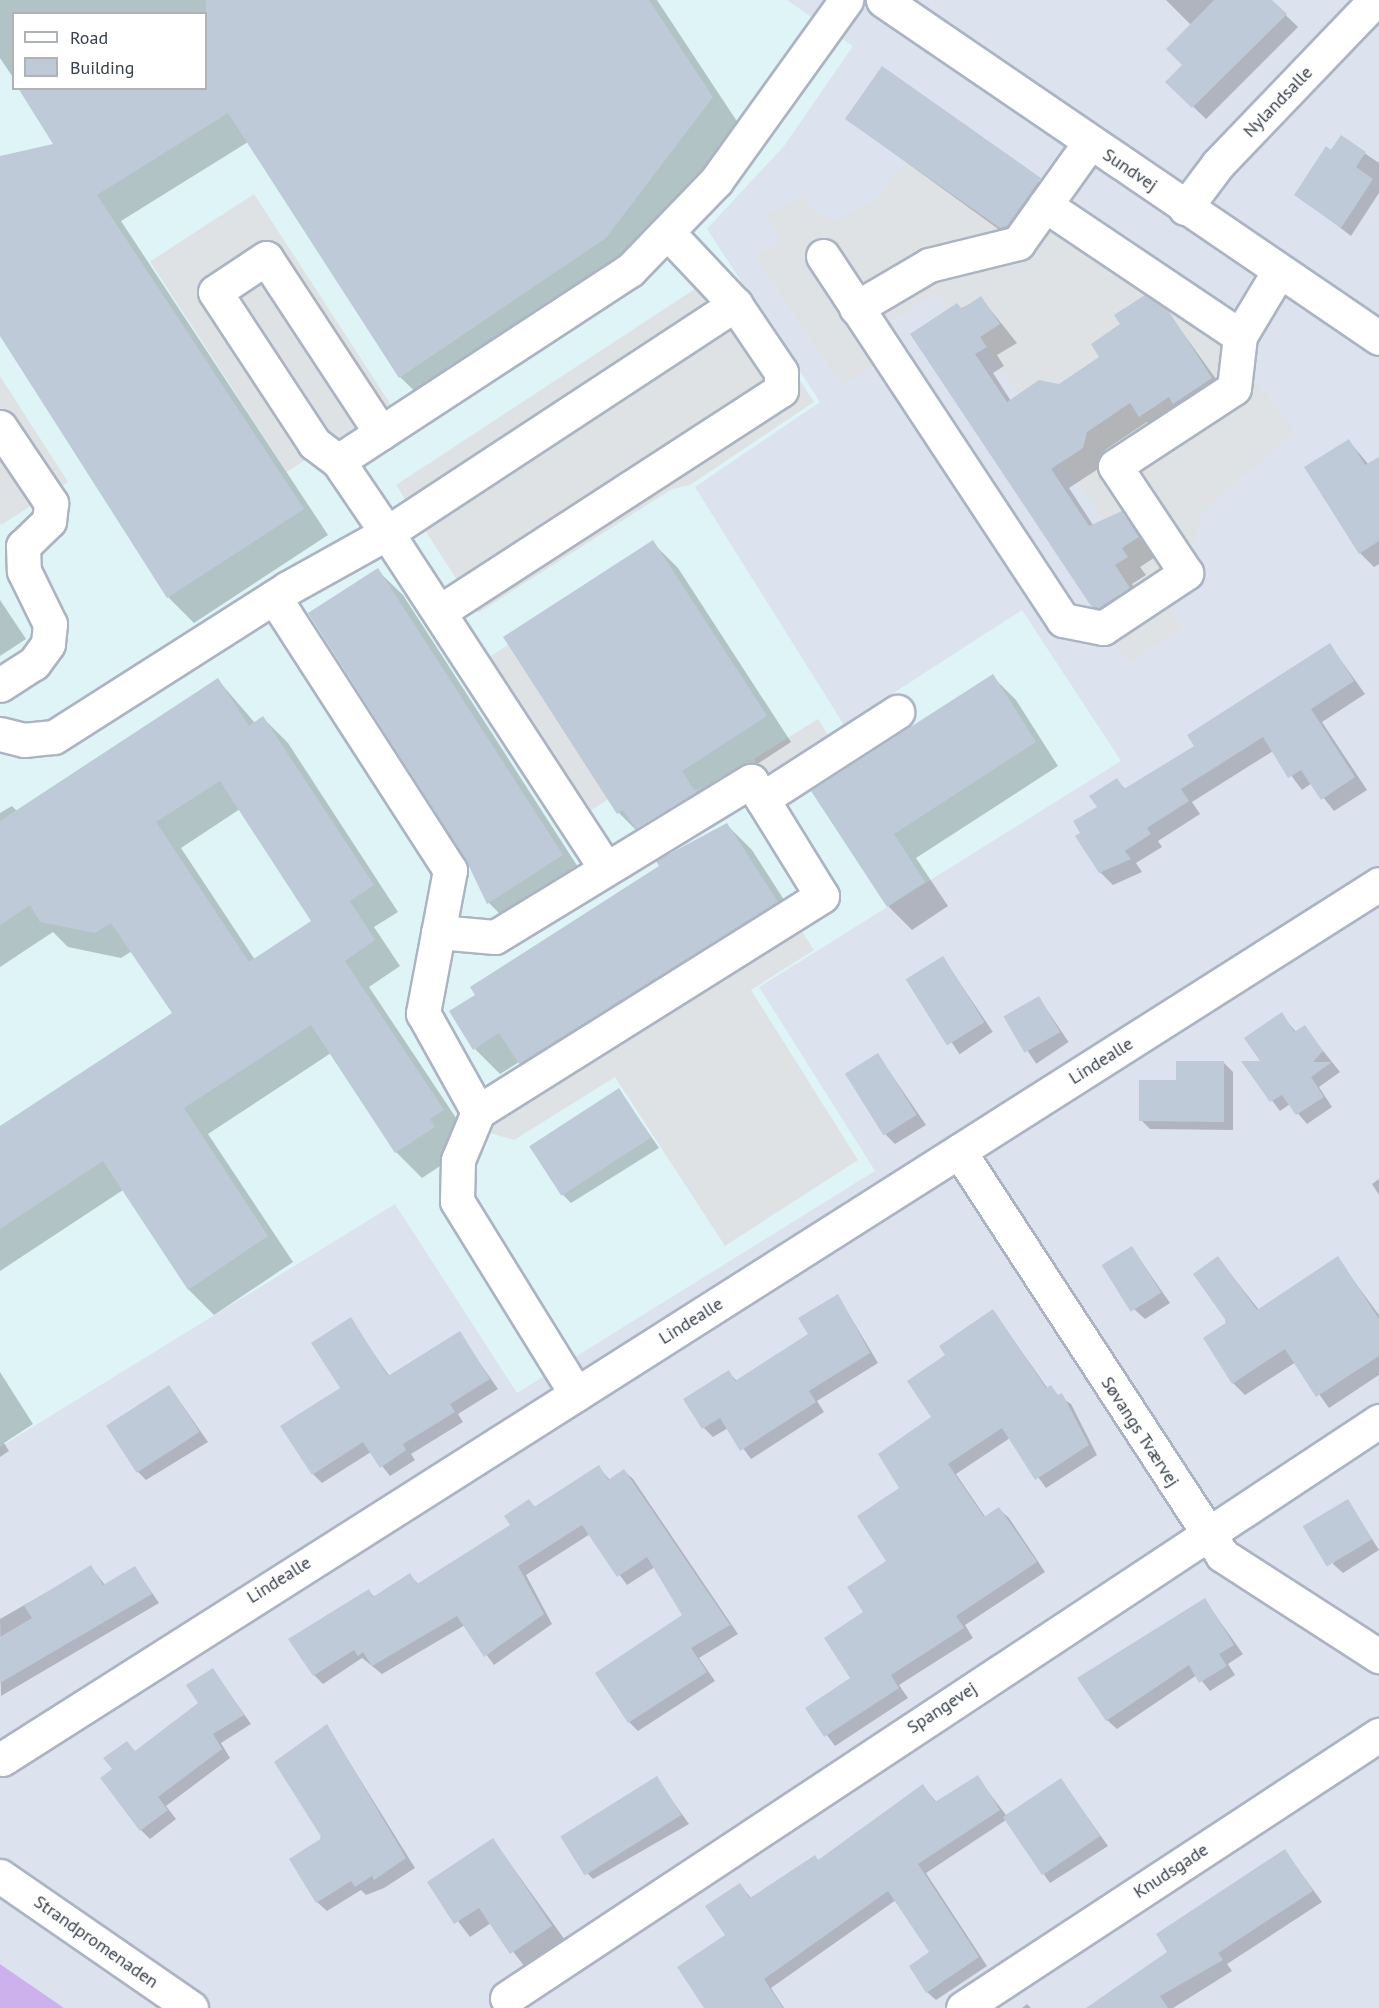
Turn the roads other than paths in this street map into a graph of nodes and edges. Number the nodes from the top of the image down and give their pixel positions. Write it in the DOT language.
graph roads {
  1 [pos="846,0"];
  2 [pos="883,0"];
  3 [pos="1375,0"];
  4 [pos="1090,142"];
  5 [pos="1045,205"];
  6 [pos="1185,208"];
  7 [pos="669,234"];
  8 [pos="823,256"];
  9 [pos="1279,271"];
  10 [pos="735,304"];
  11 [pos="856,308"];
  12 [pos="1240,336"];
  13 [pos="1379,338"];
  14 [pos="0,427"];
  15 [pos="381,433"];
  16 [pos="338,461"];
  17 [pos="387,533"];
  18 [pos="274,597"];
  19 [pos="438,612"];
  20 [pos="0,686"];
  21 [pos="897,712"];
  22 [pos="0,734"];
  23 [pos="762,799"];
  24 [pos="605,868"];
  25 [pos="1379,884"];
  26 [pos="438,932"];
  27 [pos="478,1112"];
  28 [pos="960,1151"];
  29 [pos="576,1394"];
  30 [pos="1379,1421"];
  31 [pos="1208,1536"];
  32 [pos="1379,1656"];
  33 [pos="1379,1735"];
  34 [pos="3,1759"];
  35 [pos="0,1876"];
  36 [pos="507,1998"];
  37 [pos="191,2008"];
  38 [pos="963,2008"];
  1 -- 7 [label="street"];
  2 -- 4 [label="street, Sundvej"];
  3 -- 6 [label="street, Nylandsalle"];
  4 -- 5 [label="street"];
  4 -- 6 [label="street, Sundvej"];
  5 -- 11 [label="street"];
  5 -- 12 [label="street"];
  6 -- 9 [label="street, Sundvej"];
  7 -- 10 [label="street"];
  7 -- 15 [label="street"];
  8 -- 11 [label="street"];
  9 -- 12 [label="street"];
  9 -- 13 [label="street, Sundvej"];
  10 -- 17 [label="street"];
  10 -- 19 [label="street"];
  11 -- 12 [label="street"];
  14 -- 20 [label="street"];
  15 -- 16 [label="street"];
  15 -- 16 [label="street"];
  16 -- 17 [label="street"];
  17 -- 18 [label="street"];
  17 -- 19 [label="street"];
  18 -- 22 [label="street"];
  18 -- 26 [label="street"];
  19 -- 24 [label="street"];
  21 -- 23 [label="street"];
  23 -- 24 [label="street"];
  23 -- 27 [label="street"];
  24 -- 26 [label="street"];
  25 -- 28 [label="street, Lindealle"];
  26 -- 27 [label="street"];
  27 -- 29 [label="street"];
  28 -- 29 [label="street, Lindealle"];
  28 -- 31 [label="street, Søvangs Tværvej"];
  29 -- 34 [label="street, Lindealle"];
  30 -- 31 [label="street, Spangevej"];
  31 -- 32 [label="street, Søvangs Tværvej"];
  31 -- 36 [label="street, Spangevej"];
  33 -- 38 [label="street, Knudsgade"];
  35 -- 37 [label="street, Strandpromenaden"];
}
